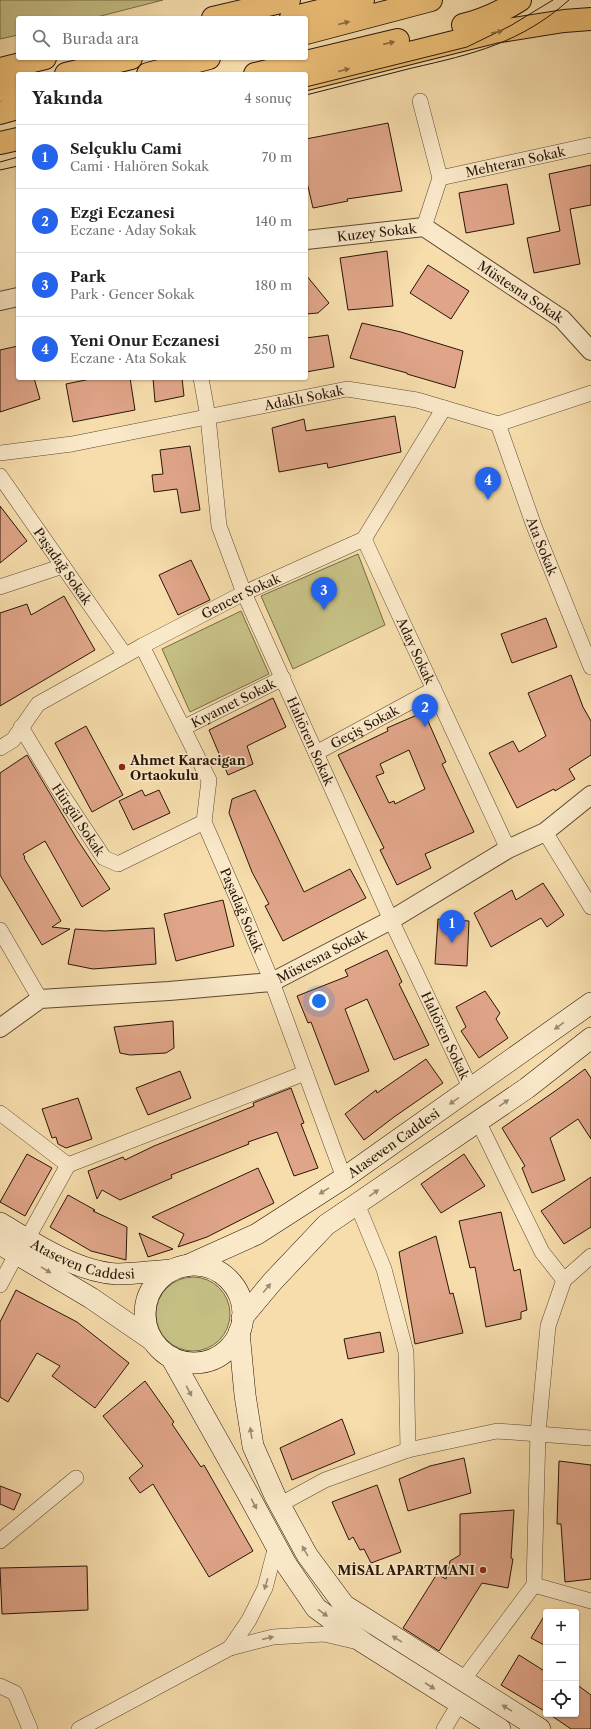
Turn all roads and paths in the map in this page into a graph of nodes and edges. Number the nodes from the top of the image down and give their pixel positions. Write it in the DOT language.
graph roads {
  1 [pos="290,0"];
  2 [pos="363,0"];
  3 [pos="431,0"];
  4 [pos="520,0"];
  5 [pos="222,16"];
  6 [pos="299,16"];
  7 [pos="591,20"];
  8 [pos="308,32"];
  9 [pos="37,60"];
  10 [pos="122,60"];
  11 [pos="201,60"];
  12 [pos="0,69"];
  13 [pos="74,72"];
  14 [pos="156,72"];
  15 [pos="263,72"];
  16 [pos="308,78"];
  17 [pos="16,86"];
  18 [pos="0,90"];
  19 [pos="420,101"];
  20 [pos="16,109"];
  21 [pos="0,113"];
  22 [pos="16,123"];
  23 [pos="0,127"];
  24 [pos="16,139"];
  25 [pos="0,143"];
  26 [pos="591,145"];
  27 [pos="440,178"];
  28 [pos="424,227"];
  29 [pos="443,239"];
  30 [pos="308,240"];
  31 [pos="16,297"];
  32 [pos="0,301"];
  33 [pos="591,351"];
  34 [pos="201,380"];
  35 [pos="591,393"];
  36 [pos="444,408"];
  37 [pos="208,417"];
  38 [pos="498,424"];
  39 [pos="6,452"];
  40 [pos="0,476"];
  41 [pos="364,539"];
  42 [pos="63,566"];
  43 [pos="0,587"];
  44 [pos="244,594"];
  45 [pos="142,646"];
  46 [pos="125,655"];
  47 [pos="591,667"];
  48 [pos="282,678"];
  49 [pos="434,689"];
  50 [pos="21,727"];
  51 [pos="183,728"];
  52 [pos="0,748"];
  53 [pos="316,753"];
  54 [pos="591,795"];
  55 [pos="204,822"];
  56 [pos="545,832"];
  57 [pos="508,849"];
  58 [pos="591,907"];
  59 [pos="391,920"];
  60 [pos="0,930"];
  61 [pos="272,982"];
  62 [pos="40,999"];
  63 [pos="591,1003"];
  64 [pos="0,1028"];
  65 [pos="591,1038"];
  66 [pos="305,1073"];
  67 [pos="471,1089"];
  68 [pos="0,1114"];
  69 [pos="478,1121"];
  70 [pos="68,1165"];
  71 [pos="344,1178"];
  72 [pos="357,1204"];
  73 [pos="0,1223"];
  74 [pos="15,1245"];
  75 [pos="591,1256"];
  76 [pos="179,1268"];
  77 [pos="564,1280"];
  78 [pos="0,1285"];
  79 [pos="241,1325"];
  80 [pos="152,1340"];
  81 [pos="171,1357"];
  82 [pos="538,1434"];
  83 [pos="591,1438"];
  84 [pos="408,1450"];
  85 [pos="76,1478"];
  86 [pos="279,1504"];
  87 [pos="0,1541"];
  88 [pos="276,1546"];
  89 [pos="534,1585"];
  90 [pos="591,1601"];
  91 [pos="364,1643"];
  92 [pos="230,1648"];
  93 [pos="463,1680"];
  94 [pos="0,1686"];
  95 [pos="459,1704"];
  96 [pos="30,1729"];
  97 [pos="79,1729"];
  98 [pos="444,1729"];
  99 [pos="500,1729"];
  100 [pos="540,1729"];
  1 -- 5 [label="main road"];
  2 -- 6 [label="main road"];
  8 -- 3 [label="main road, one-way"];
  15 -- 4 [label="main road, one-way"];
  16 -- 7 [label="main road, one-way"];
  9 -- 12 [label="main road"];
  10 -- 13 [label="main road"];
  11 -- 14 [label="main road"];
  17 -- 18 [label="main road"];
  19 -- 27 [label="street"];
  20 -- 21 [label="main road"];
  22 -- 23 [label="main road"];
  24 -- 25 [label="main road"];
  26 -- 27 [label="street, Mehteran Sokak"];
  27 -- 28 [label="street"];
  28 -- 29 [label="street, Kuzey Sokak"];
  28 -- 30 [label="street, Kuzey Sokak"];
  29 -- 33 [label="street, Müstesna Sokak"];
  31 -- 32 [label="street"];
  34 -- 37 [label="street, Halıören Sokak"];
  35 -- 38 [label="street"];
  36 -- 37 [label="street, Adaklı Sokak"];
  36 -- 38 [label="street, Adaklı Sokak"];
  36 -- 41 [label="street"];
  37 -- 39 [label="street, Adaklı Sokak"];
  37 -- 44 [label="street, Halıören Sokak"];
  38 -- 47 [label="street, Ata Sokak"];
  40 -- 42 [label="street, Paşadağ Sokak"];
  41 -- 44 [label="street, Gencer Sokak"];
  41 -- 49 [label="street, Aday Sokak"];
  42 -- 43 [label="street"];
  42 -- 46 [label="street, Paşadağ Sokak"];
  44 -- 45 [label="street, Gencer Sokak"];
  44 -- 48 [label="street, Halıören Sokak"];
  45 -- 46 [label="street, Gencer Sokak"];
  45 -- 51 [label="street"];
  46 -- 50 [label="street, Gencer Sokak"];
  48 -- 51 [label="street, Kıyamet Sokak"];
  48 -- 53 [label="street, Halıören Sokak"];
  49 -- 53 [label="street, Geçiş Sokak"];
  49 -- 57 [label="street, Aday Sokak"];
  50 -- 52 [label="street, Gencer Sokak"];
  50 -- 55 [label="street, Hürgül Sokak"];
  51 -- 55 [label="street"];
  53 -- 59 [label="street, Halıören Sokak"];
  54 -- 56 [label="street, Müstesna Sokak"];
  55 -- 61 [label="street, Paşadağ Sokak"];
  56 -- 57 [label="street, Müstesna Sokak"];
  56 -- 58 [label="street"];
  57 -- 59 [label="street, Müstesna Sokak"];
  59 -- 61 [label="street, Müstesna Sokak"];
  59 -- 67 [label="street, Halıören Sokak"];
  60 -- 62 [label="street"];
  61 -- 62 [label="street, Müstesna Sokak"];
  61 -- 66 [label="street, Paşadağ Sokak"];
  62 -- 64 [label="street"];
  63 -- 67 [label="main road, Ataseven Caddesi, one-way"];
  69 -- 65 [label="main road, one-way"];
  66 -- 70 [label="street"];
  66 -- 71 [label="street, Paşadağ Sokak"];
  67 -- 71 [label="main road, Ataseven Caddesi, one-way"];
  68 -- 70 [label="street"];
  72 -- 69 [label="main road, one-way"];
  69 -- 77 [label="street"];
  70 -- 74 [label="street"];
  71 -- 76 [label="main road, Ataseven Caddesi, one-way"];
  79 -- 72 [label="main road, one-way"];
  72 -- 84 [label="street"];
  73 -- 74 [label="main road, Ataseven Caddesi"];
  74 -- 76 [label="main road, Ataseven Caddesi"];
  74 -- 78 [label="street"];
  74 -- 80 [label="main road, Ataseven Caddesi, one-way"];
  75 -- 77 [label="street"];
  76 -- 79 [label="main road"];
  76 -- 80 [label="main road"];
  77 -- 82 [label="street"];
  79 -- 81 [label="main road"];
  86 -- 79 [label="main road, one-way"];
  80 -- 81 [label="main road"];
  81 -- 88 [label="main road, one-way"];
  82 -- 83 [label="street"];
  82 -- 84 [label="street"];
  82 -- 89 [label="street"];
  84 -- 86 [label="street"];
  85 -- 87 [label="street"];
  93 -- 86 [label="main road, one-way"];
  88 -- 91 [label="main road, one-way"];
  88 -- 92 [label="street, one-way"];
  89 -- 90 [label="street"];
  89 -- 93 [label="street"];
  92 -- 91 [label="street, one-way"];
  91 -- 95 [label="main road, one-way"];
  92 -- 97 [label="street"];
  100 -- 93 [label="main road, one-way"];
  94 -- 96 [label="street"];
  95 -- 98 [label="street"];
  95 -- 99 [label="main road"];
}
